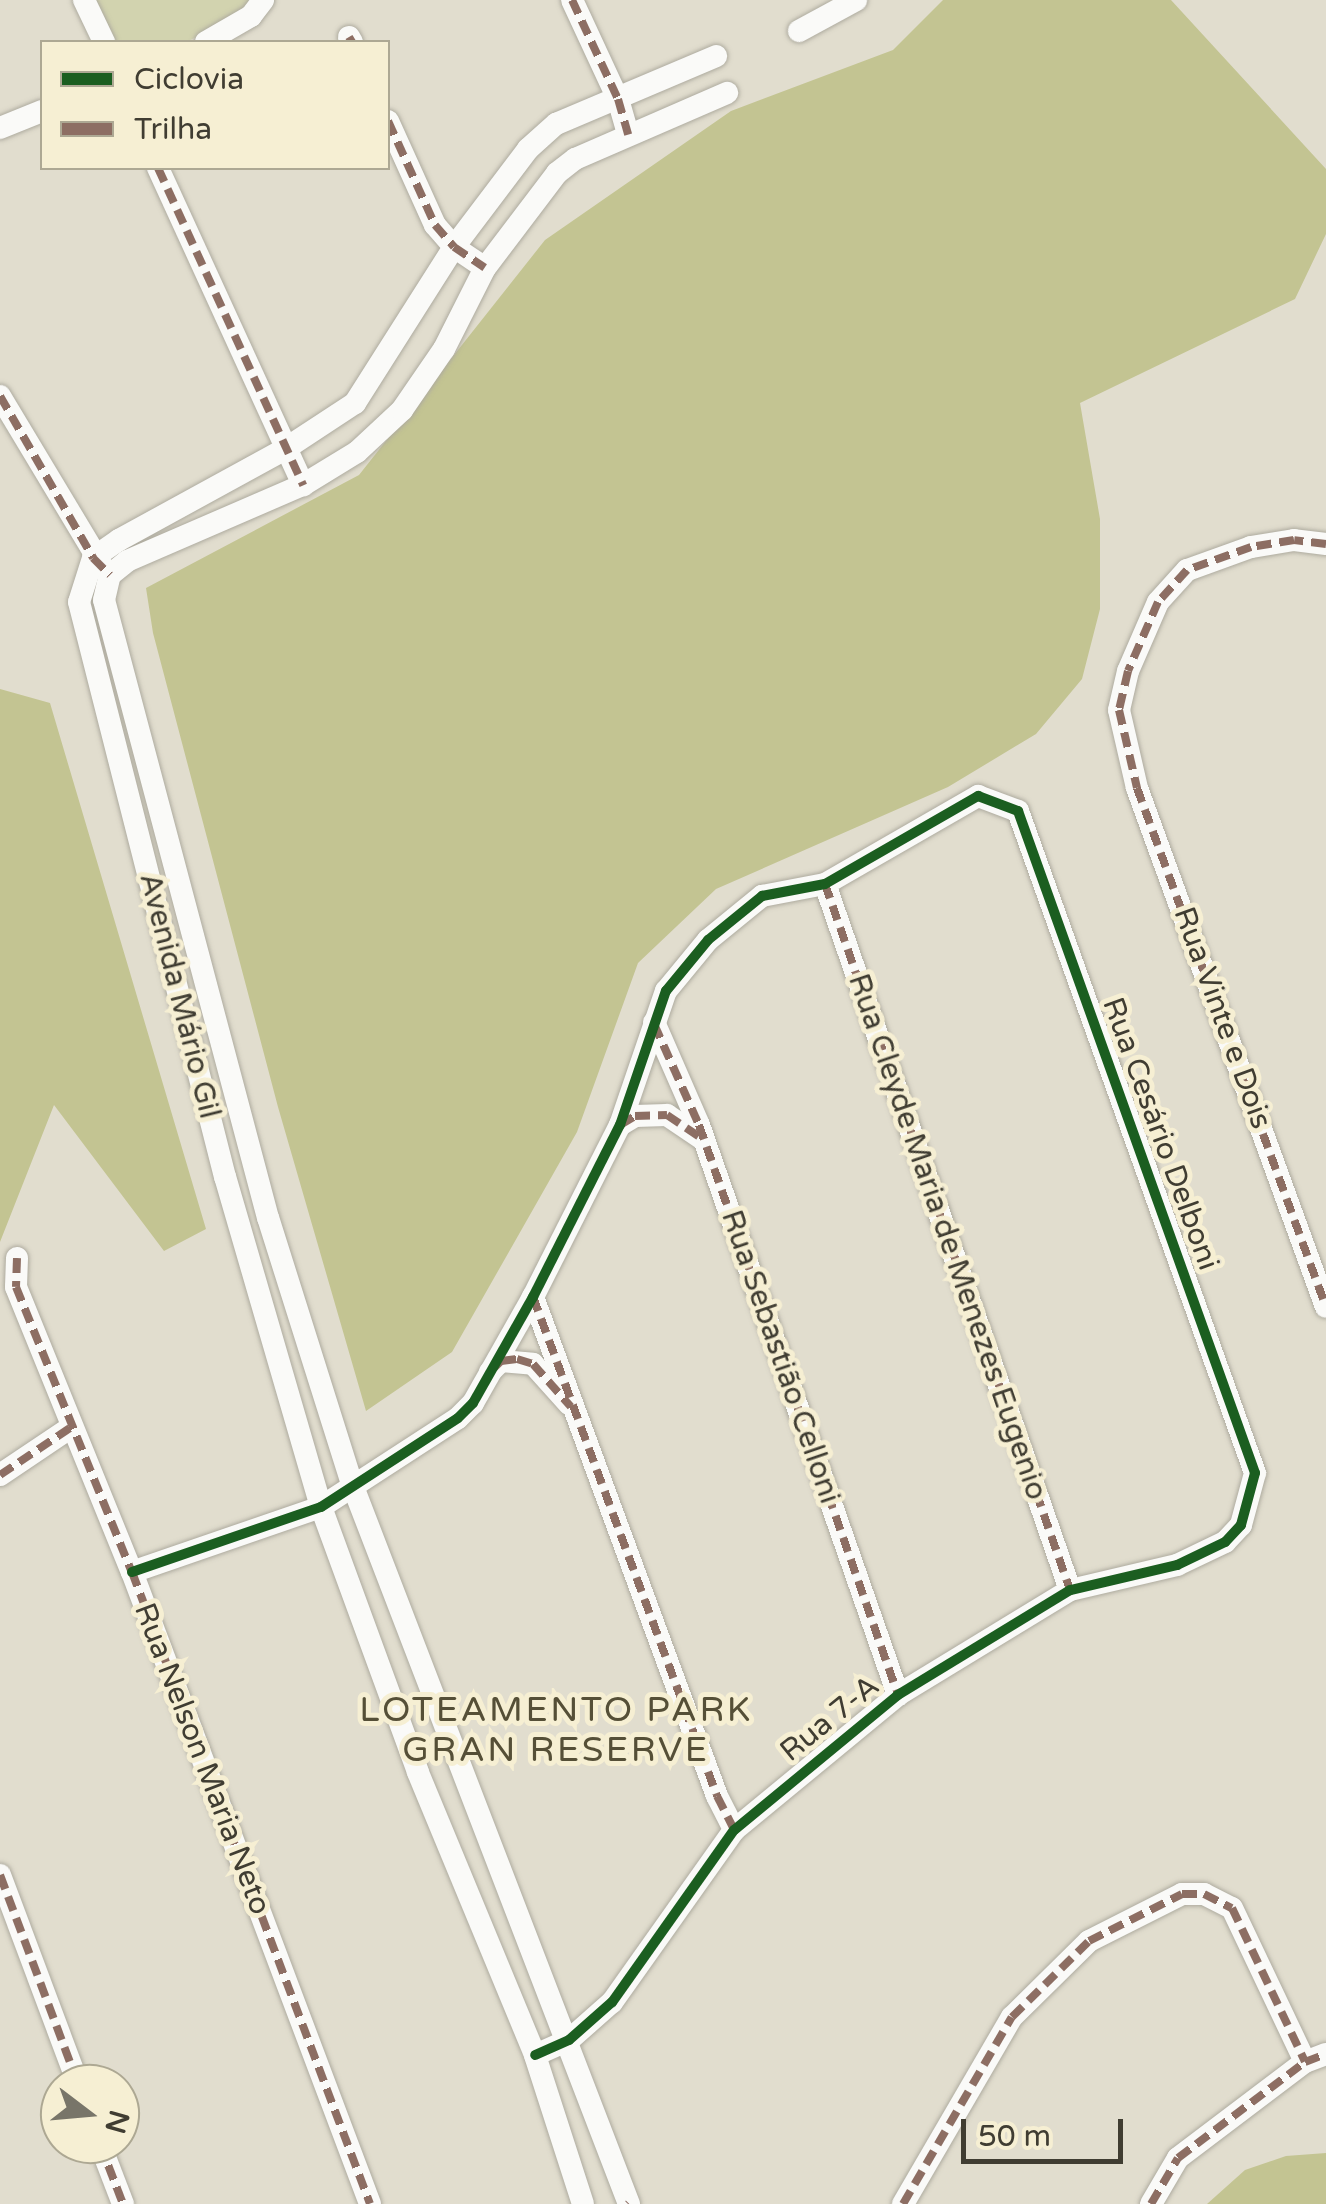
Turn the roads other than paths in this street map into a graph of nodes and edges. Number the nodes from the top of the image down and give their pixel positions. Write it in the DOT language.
graph roads {
  1 [pos="84,0"];
  2 [pos="572,0"];
  3 [pos="856,0"];
  4 [pos="256,8"];
  5 [pos="799,30"];
  6 [pos="103,40"];
  7 [pos="209,40"];
  8 [pos="716,56"];
  9 [pos="727,93"];
  10 [pos="618,100"];
  11 [pos="40,112"];
  12 [pos="390,126"];
  13 [pos="0,128"];
  14 [pos="628,135"];
  15 [pos="159,170"];
  16 [pos="454,247"];
  17 [pos="484,268"];
  18 [pos="0,396"];
  19 [pos="285,449"];
  20 [pos="303,485"];
  21 [pos="1326,544"];
  22 [pos="102,567"];
  23 [pos="142,749"];
  24 [pos="118,756"];
  25 [pos="825,884"];
  26 [pos="193,944"];
  27 [pos="167,950"];
  28 [pos="654,1022"];
  29 [pos="620,1125"];
  30 [pos="704,1140"];
  31 [pos="268,1218"];
  32 [pos="238,1226"];
  33 [pos="17,1258"];
  34 [pos="533,1297"];
  35 [pos="1326,1307"];
  36 [pos="490,1372"];
  37 [pos="581,1419"];
  38 [pos="70,1428"];
  39 [pos="1255,1473"];
  40 [pos="0,1474"];
  41 [pos="352,1484"];
  42 [pos="320,1507"];
  43 [pos="132,1572"];
  44 [pos="1070,1590"];
  45 [pos="898,1696"];
  46 [pos="458,1756"];
  47 [pos="418,1772"];
  48 [pos="734,1830"];
  49 [pos="0,1876"];
  50 [pos="569,2040"];
  51 [pos="535,2055"];
  52 [pos="1315,2058"];
  53 [pos="70,2064"];
  54 [pos="108,2164"];
  55 [pos="123,2204"];
  56 [pos="370,2204"];
  57 [pos="583,2204"];
  58 [pos="629,2204"];
  59 [pos="903,2204"];
  60 [pos="1151,2204"];
  1 -- 6 [label="street"];
  2 -- 10 [label="street"];
  3 -- 5 [label="street"];
  4 -- 7 [label="street"];
  8 -- 10 [label="street"];
  9 -- 14 [label="street"];
  10 -- 14 [label="street"];
  10 -- 16 [label="street"];
  11 -- 13 [label="street"];
  12 -- 16 [label="street"];
  14 -- 17 [label="street"];
  15 -- 19 [label="street"];
  16 -- 17 [label="street"];
  16 -- 19 [label="street"];
  17 -- 20 [label="street"];
  18 -- 22 [label="street"];
  19 -- 20 [label="street"];
  19 -- 22 [label="street"];
  20 -- 22 [label="street"];
  21 -- 35 [label="street, Rua Vinte e Dois"];
  22 -- 23 [label="street, Avenida Mário Gil"];
  22 -- 24 [label="street, Avenida Mário Gil"];
  23 -- 24 [label="street"];
  23 -- 26 [label="street, Avenida Mário Gil"];
  24 -- 27 [label="street, Avenida Mário Gil"];
  25 -- 28 [label="street"];
  25 -- 39 [label="street, Rua Cesário Delboni"];
  25 -- 44 [label="street, Rua Cleyde Maria de Menezes Eugenio"];
  26 -- 27 [label="street"];
  26 -- 31 [label="street, Avenida Mário Gil"];
  27 -- 32 [label="street, Avenida Mário Gil"];
  28 -- 29 [label="street"];
  28 -- 30 [label="street, Rua Sebastião Celloni"];
  29 -- 30 [label="street"];
  29 -- 34 [label="street"];
  30 -- 45 [label="street, Rua Sebastião Celloni"];
  31 -- 32 [label="street"];
  31 -- 41 [label="street, Avenida Mário Gil"];
  32 -- 42 [label="street, Avenida Mário Gil"];
  33 -- 38 [label="street, Rua Nelson Maria Neto"];
  34 -- 36 [label="street"];
  34 -- 37 [label="street"];
  36 -- 37 [label="street"];
  36 -- 41 [label="street"];
  37 -- 48 [label="street"];
  38 -- 40 [label="street"];
  38 -- 43 [label="street, Rua Nelson Maria Neto"];
  39 -- 44 [label="street, Rua 7-A"];
  41 -- 42 [label="street"];
  41 -- 46 [label="street, Avenida Mário Gil"];
  42 -- 43 [label="street"];
  42 -- 47 [label="street, Avenida Mário Gil"];
  43 -- 56 [label="street, Rua Nelson Maria Neto"];
  44 -- 45 [label="street, Rua 7-A"];
  45 -- 48 [label="street, Rua 7-A"];
  46 -- 47 [label="street"];
  46 -- 50 [label="street, Avenida Mário Gil"];
  47 -- 51 [label="street, Avenida Mário Gil"];
  48 -- 50 [label="street, Rua 7-A"];
  49 -- 53 [label="street"];
  50 -- 51 [label="street, Rua 7-A"];
  50 -- 58 [label="street, Avenida Mário Gil"];
  51 -- 57 [label="street, Avenida Mário Gil"];
  52 -- 59 [label="street"];
  52 -- 60 [label="street"];
  54 -- 55 [label="street"];
}
